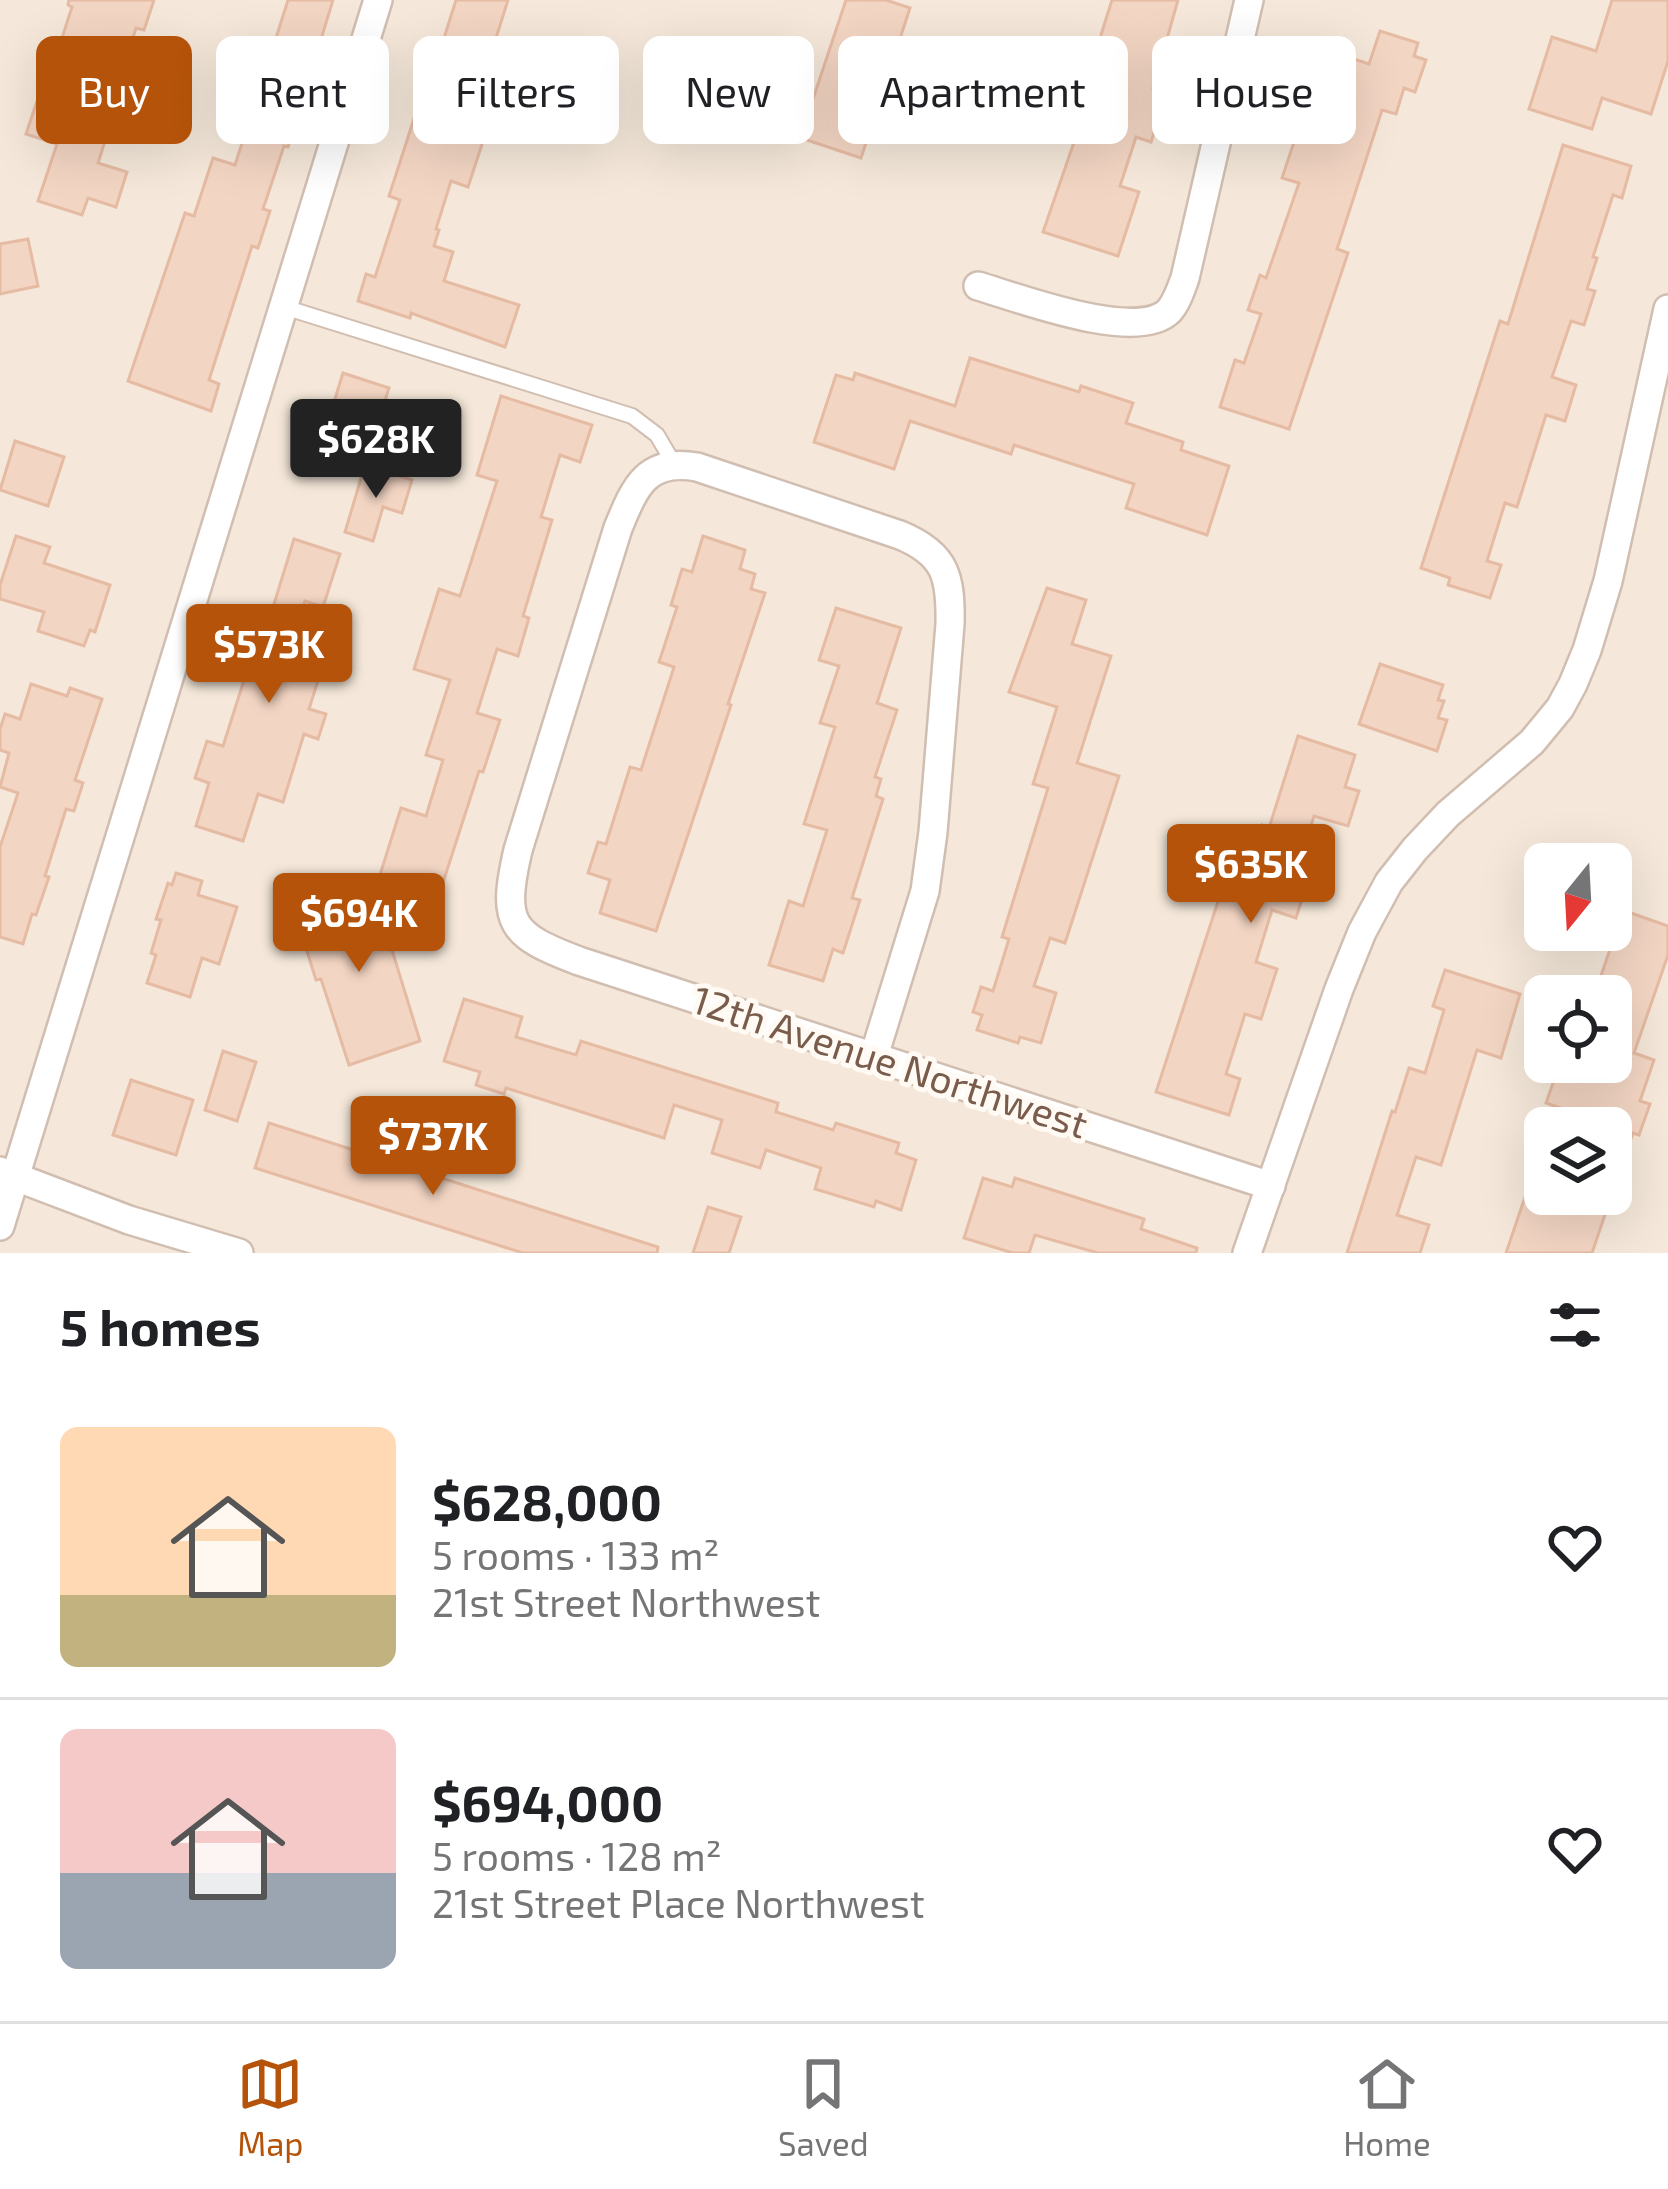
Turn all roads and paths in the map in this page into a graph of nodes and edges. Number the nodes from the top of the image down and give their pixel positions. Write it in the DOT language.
graph roads {
  1 [pos="378,0"];
  2 [pos="1249,0"];
  3 [pos="978,286"];
  4 [pos="284,307"];
  5 [pos="1668,309"];
  6 [pos="664,467"];
  7 [pos="874,1056"];
  8 [pos="8,1174"];
  9 [pos="1271,1186"];
  10 [pos="0,1226"];
  11 [pos="239,1253"];
  12 [pos="1247,1253"];
  1 -- 4 [label="street"];
  2 -- 3 [label="street"];
  4 -- 6 [label="lane"];
  4 -- 8 [label="street"];
  5 -- 9 [label="street"];
  6 -- 7 [label="street"];
  6 -- 7 [label="street, 12th Avenue Northwest"];
  7 -- 9 [label="street, 12th Avenue Northwest"];
  8 -- 10 [label="street"];
  8 -- 11 [label="street"];
  9 -- 12 [label="street"];
}
